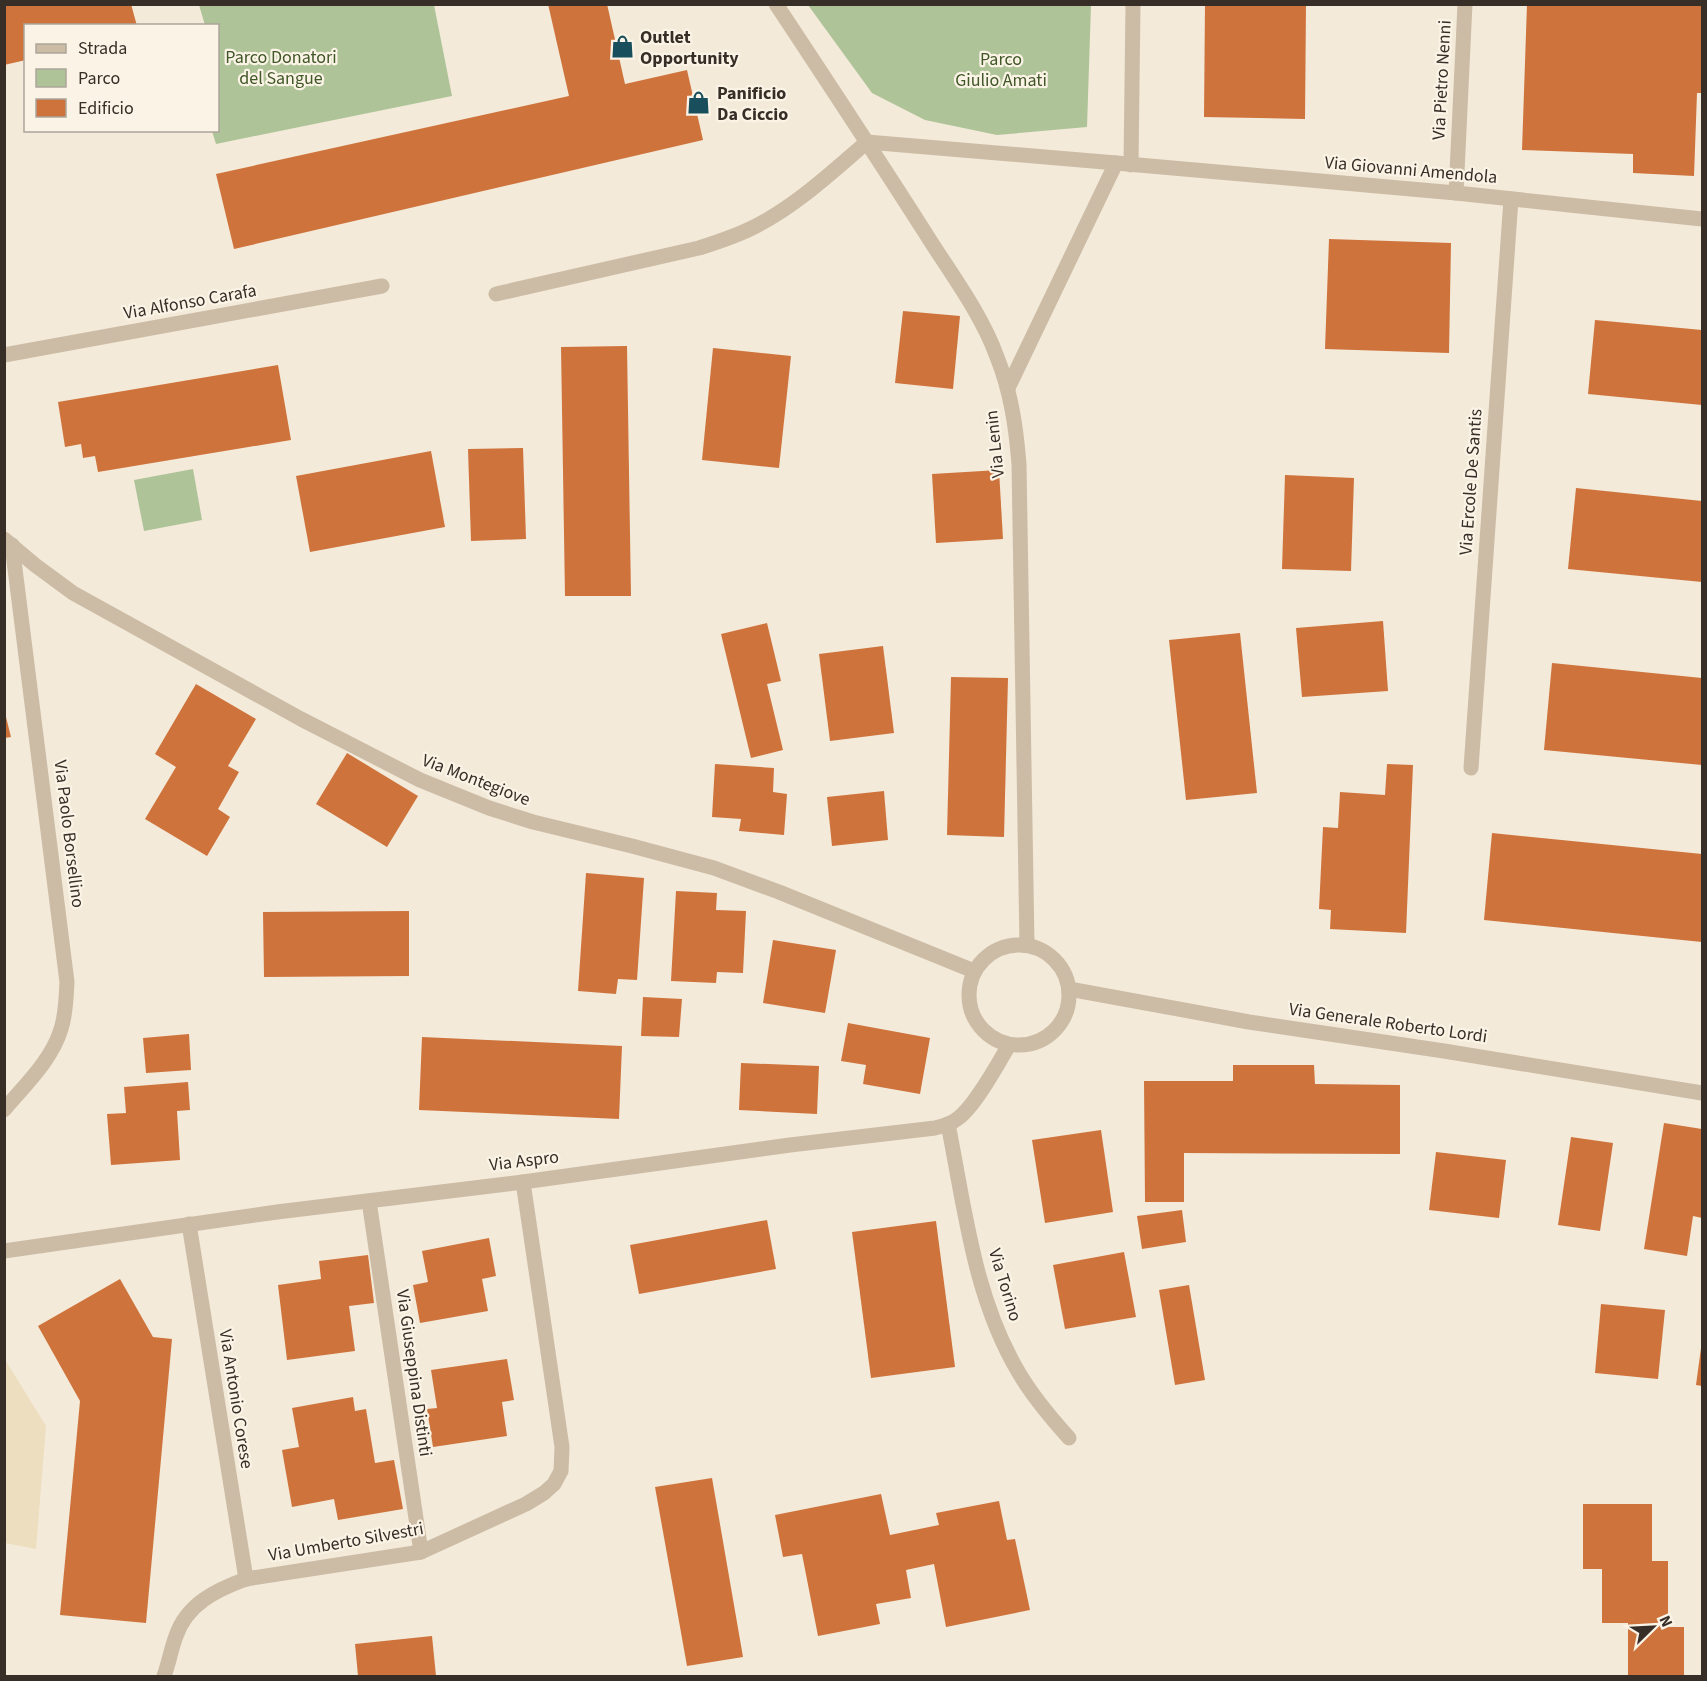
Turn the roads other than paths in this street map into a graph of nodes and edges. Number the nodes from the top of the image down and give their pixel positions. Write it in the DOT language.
graph roads {
  1 [pos="776,4"];
  2 [pos="1133,4"];
  3 [pos="1465,4"];
  4 [pos="867,142"];
  5 [pos="1124,164"];
  6 [pos="1456,193"];
  7 [pos="1511,199"];
  8 [pos="1702,219"];
  9 [pos="382,286"];
  10 [pos="496,294"];
  11 [pos="4,355"];
  12 [pos="1008,388"];
  13 [pos="7,542"];
  14 [pos="1471,768"];
  15 [pos="1027,945"];
  16 [pos="974,971"];
  17 [pos="1069,989"];
  18 [pos="1009,1045"];
  19 [pos="1702,1093"];
  20 [pos="4,1110"];
  21 [pos="948,1124"];
  22 [pos="523,1182"];
  23 [pos="369,1201"];
  24 [pos="189,1224"];
  25 [pos="4,1251"];
  26 [pos="1069,1438"];
  27 [pos="421,1552"];
  28 [pos="246,1579"];
  29 [pos="164,1677"];
  1 -- 4 [label="street, Via Lenin"];
  2 -- 5 [label="street"];
  3 -- 6 [label="street, Via Pietro Nenni"];
  4 -- 5 [label="street, Via Giovanni Amendola"];
  4 -- 10 [label="street"];
  4 -- 12 [label="street, Via Lenin"];
  5 -- 6 [label="street, Via Giovanni Amendola"];
  5 -- 12 [label="street"];
  6 -- 7 [label="street, Via Giovanni Amendola"];
  7 -- 8 [label="street, Via Giovanni Amendola"];
  7 -- 14 [label="street, Via Ercole De Santis"];
  9 -- 11 [label="street, Via Alfonso Carafa"];
  12 -- 15 [label="street, Via Lenin"];
  13 -- 16 [label="street, Via Montegiove"];
  13 -- 20 [label="street, Via Paolo Borsellino"];
  15 -- 16 [label="street"];
  15 -- 17 [label="street"];
  16 -- 18 [label="street"];
  17 -- 18 [label="street"];
  17 -- 19 [label="street, Via Generale Roberto Lordi"];
  18 -- 21 [label="street, Via Aspro"];
  21 -- 22 [label="street, Via Aspro"];
  21 -- 26 [label="street, Via Torino"];
  22 -- 23 [label="street, Via Aspro"];
  22 -- 27 [label="street, Via Umberto Silvestri"];
  23 -- 24 [label="street, Via Aspro"];
  23 -- 27 [label="street, Via Giuseppina Distinti"];
  24 -- 25 [label="street, Via Aspro"];
  24 -- 28 [label="street, Via Antonio Corese"];
  27 -- 28 [label="street, Via Umberto Silvestri"];
  28 -- 29 [label="street, Via Umberto Silvestri"];
}
